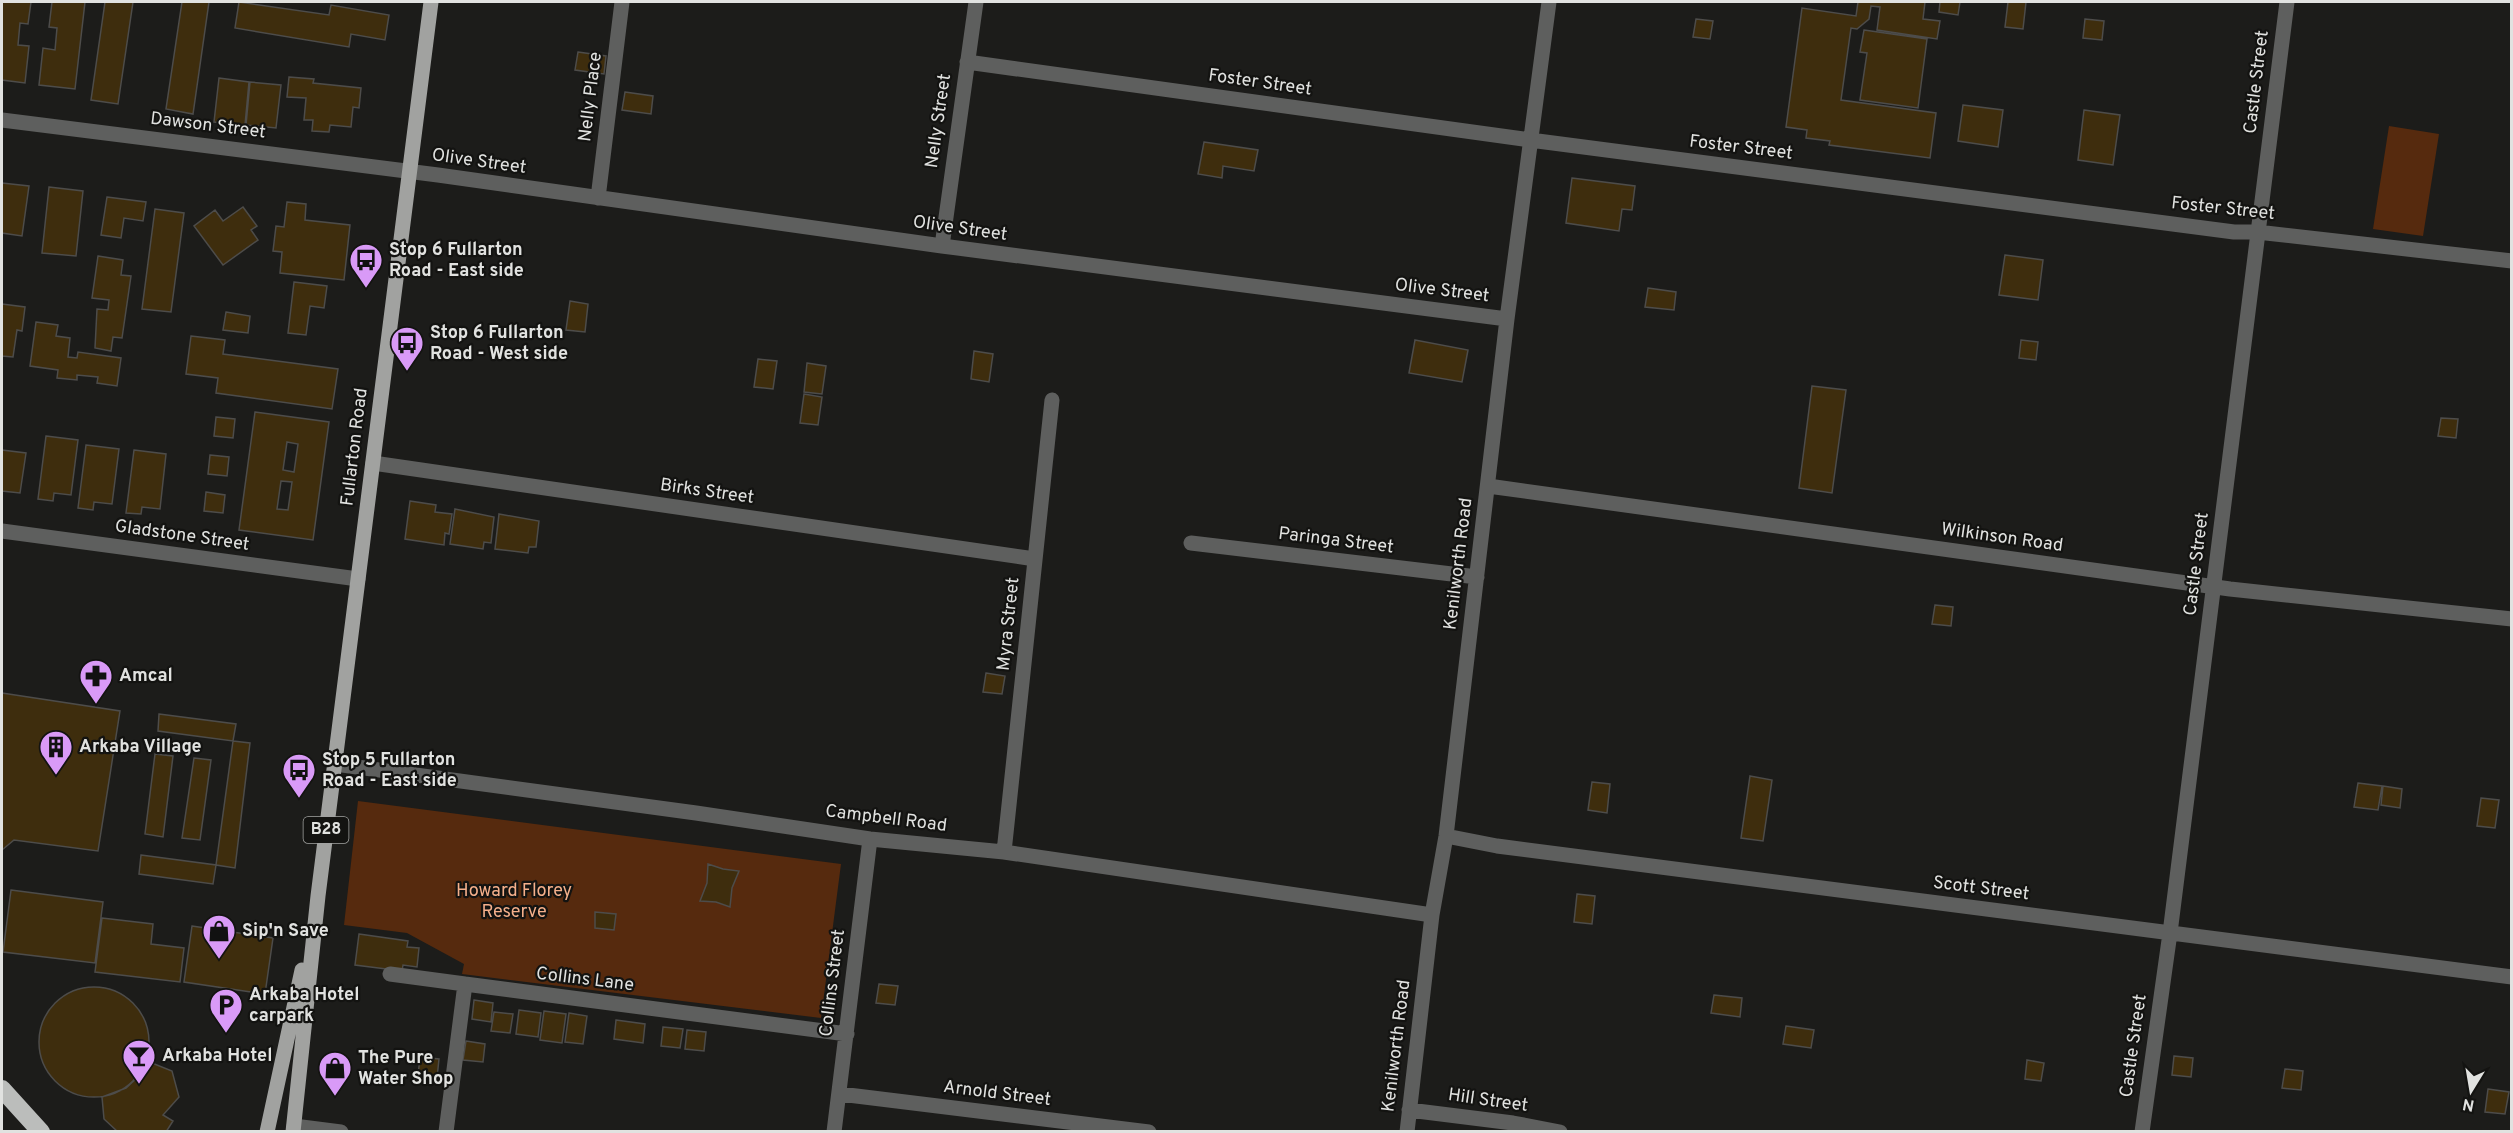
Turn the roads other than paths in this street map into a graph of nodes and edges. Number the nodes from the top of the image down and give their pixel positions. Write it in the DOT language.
graph roads {
  1 [pos="431,2"];
  2 [pos="622,2"];
  3 [pos="976,2"];
  4 [pos="1549,2"];
  5 [pos="2288,2"];
  6 [pos="967,62"];
  7 [pos="2,120"];
  8 [pos="1530,140"];
  9 [pos="410,172"];
  10 [pos="598,198"];
  11 [pos="2257,232"];
  12 [pos="942,246"];
  13 [pos="2511,261"];
  14 [pos="1507,319"];
  15 [pos="1052,400"];
  16 [pos="373,463"];
  17 [pos="1488,486"];
  18 [pos="2,531"];
  19 [pos="1191,543"];
  20 [pos="1035,559"];
  21 [pos="1477,577"];
  22 [pos="358,579"];
  23 [pos="2214,587"];
  24 [pos="2511,618"];
  25 [pos="335,764"];
  26 [pos="1446,836"];
  27 [pos="870,839"];
  28 [pos="1004,852"];
  29 [pos="318,896"];
  30 [pos="1432,915"];
  31 [pos="2170,933"];
  32 [pos="390,974"];
  33 [pos="2511,977"];
  34 [pos="465,984"];
  35 [pos="847,1034"];
  36 [pos="2,1089"];
  37 [pos="840,1094"];
  38 [pos="1409,1110"];
  39 [pos="294,1129"];
  40 [pos="41,1131"];
  41 [pos="267,1131"];
  42 [pos="341,1131"];
  43 [pos="446,1131"];
  44 [pos="834,1131"];
  45 [pos="1149,1131"];
  46 [pos="1407,1131"];
  47 [pos="1560,1131"];
  48 [pos="2142,1131"];
  1 -- 9 [label="main road, Fullarton Road / B28"];
  2 -- 10 [label="street, Nelly Place"];
  3 -- 6 [label="street, Nelly Street"];
  4 -- 8 [label="street, Kenilworth Road"];
  5 -- 11 [label="street, Castle Street"];
  6 -- 8 [label="street, Foster Street"];
  6 -- 12 [label="street, Nelly Street"];
  7 -- 9 [label="street, Dawson Street"];
  8 -- 11 [label="street, Foster Street"];
  8 -- 14 [label="street, Kenilworth Road"];
  9 -- 10 [label="street, Olive Street"];
  9 -- 16 [label="main road, Fullarton Road / B28"];
  10 -- 12 [label="street, Olive Street"];
  11 -- 13 [label="street, Foster Street"];
  11 -- 23 [label="street, Castle Street"];
  12 -- 14 [label="street, Olive Street"];
  14 -- 17 [label="street, Kenilworth Road"];
  15 -- 20 [label="street, Myra Street"];
  16 -- 20 [label="street, Birks Street"];
  16 -- 22 [label="main road, Fullarton Road / B28"];
  17 -- 21 [label="street, Kenilworth Road"];
  17 -- 23 [label="street, Wilkinson Road"];
  18 -- 22 [label="street, Gladstone Street"];
  19 -- 21 [label="street, Paringa Street"];
  20 -- 28 [label="street, Myra Street"];
  21 -- 26 [label="street, Kenilworth Road"];
  22 -- 25 [label="main road, Fullarton Road / B28"];
  23 -- 24 [label="street, Wilkinson Road"];
  23 -- 31 [label="street, Castle Street"];
  25 -- 27 [label="street, Campbell Road"];
  25 -- 29 [label="main road, Fullarton Road / B28"];
  26 -- 30 [label="street, Kenilworth Road"];
  26 -- 31 [label="street, Scott Street"];
  27 -- 28 [label="street, Campbell Road"];
  27 -- 35 [label="street, Collins Street"];
  28 -- 30 [label="street, Campbell Road"];
  29 -- 39 [label="main road, Fullarton Road / B28"];
  29 -- 41 [label="main road, Fullarton Road / B28"];
  30 -- 38 [label="street, Kenilworth Road"];
  31 -- 33 [label="street, Scott Street"];
  31 -- 48 [label="street, Castle Street"];
  32 -- 34 [label="street, Collins Lane"];
  34 -- 35 [label="street, Collins Lane"];
  34 -- 43 [label="street"];
  35 -- 37 [label="street, Collins Street"];
  36 -- 40 [label="highway"];
  37 -- 44 [label="street, Collins Street"];
  37 -- 45 [label="street, Arnold Street"];
  38 -- 46 [label="street, Kenilworth Road"];
  38 -- 47 [label="street, Hill Street"];
  39 -- 42 [label="street"];
}
